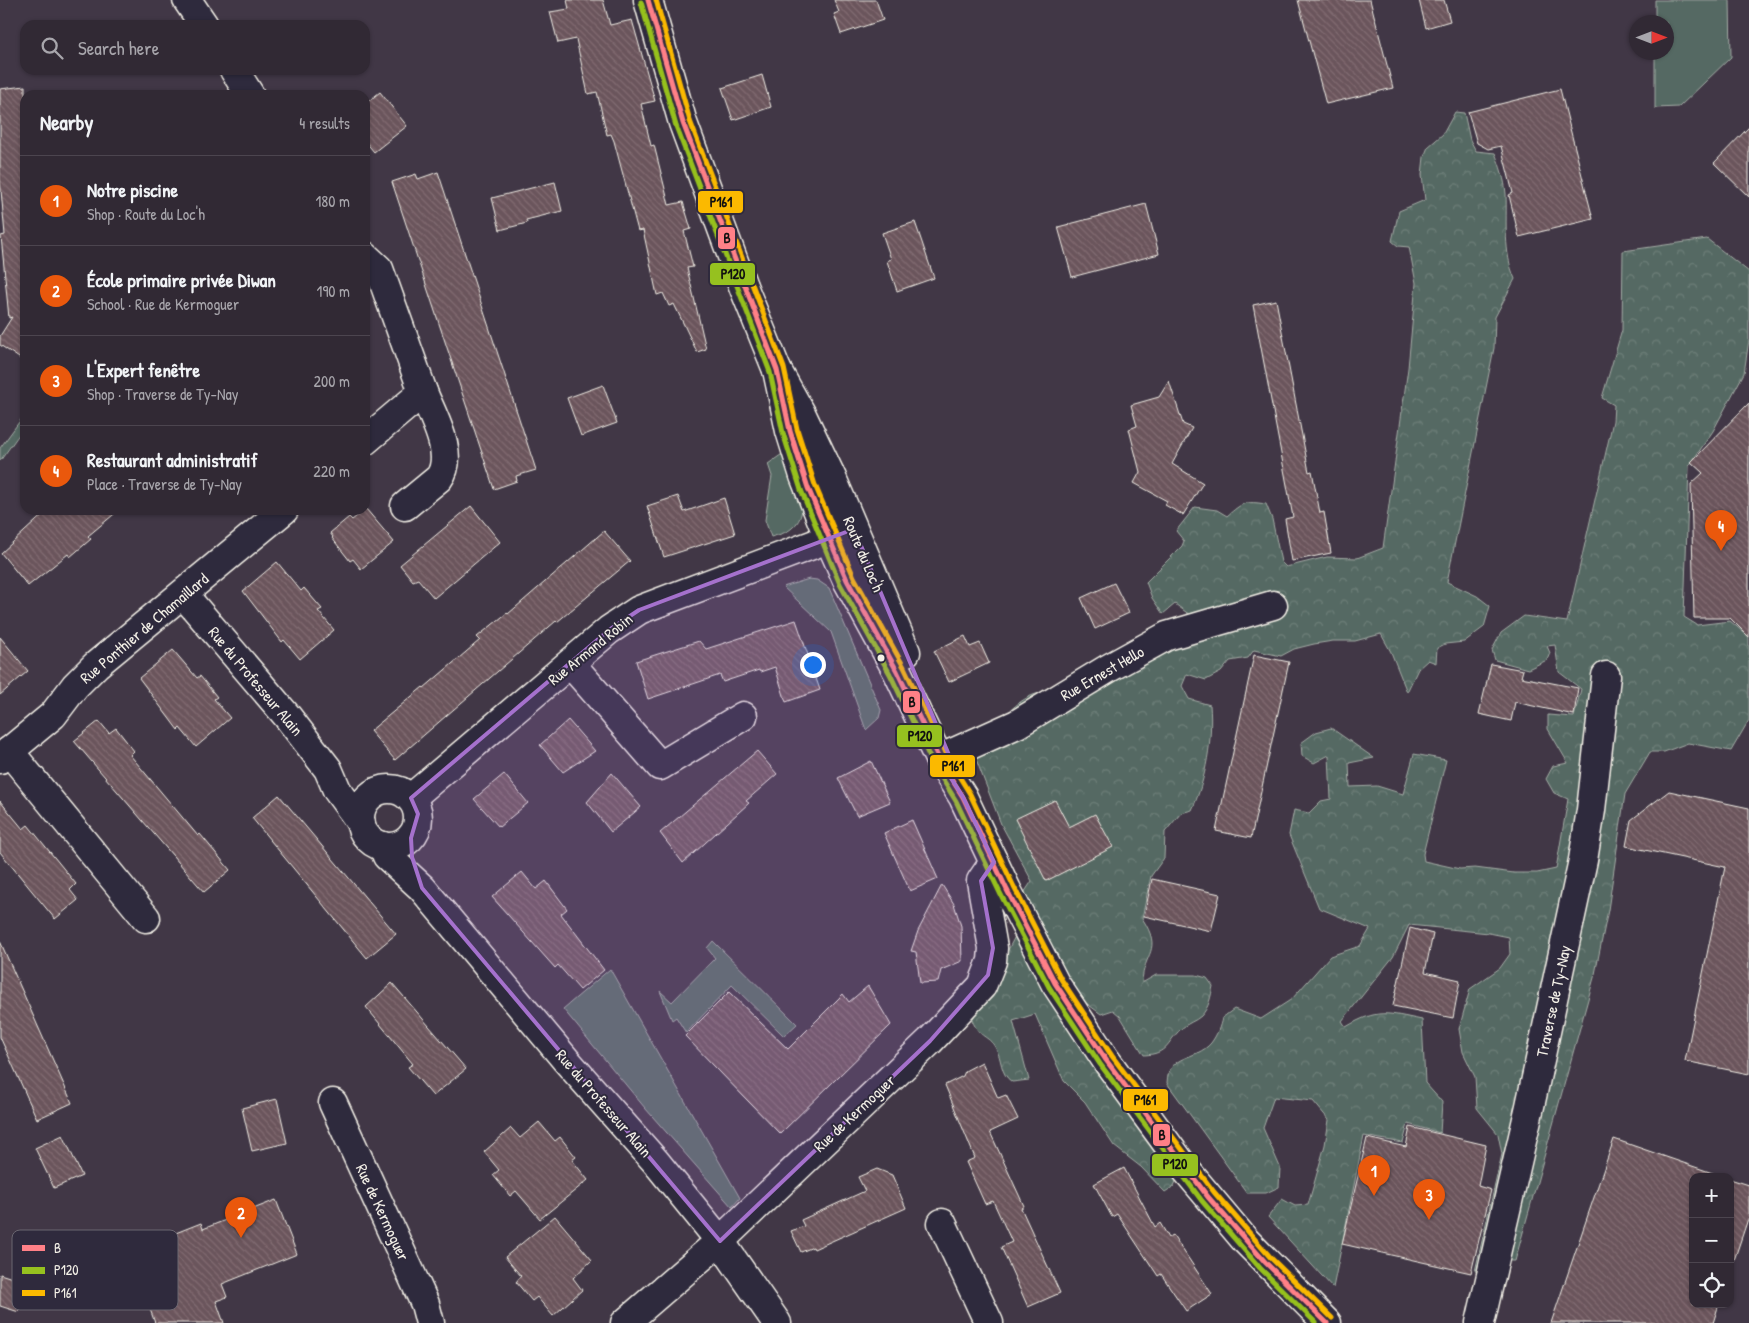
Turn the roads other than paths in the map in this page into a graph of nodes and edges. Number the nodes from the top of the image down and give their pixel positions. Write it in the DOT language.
graph roads {
  1 [pos="187,0"];
  2 [pos="648,0"];
  3 [pos="201,20"];
  4 [pos="237,75"];
  5 [pos="247,90"];
  6 [pos="370,261"];
  7 [pos="777,370"];
  8 [pos="423,392"];
  9 [pos="370,437"];
  10 [pos="405,506"];
  11 [pos="278,515"];
  12 [pos="854,529"];
  13 [pos="829,539"];
  14 [pos="183,594"];
  15 [pos="1273,605"];
  16 [pos="571,664"];
  17 [pos="1606,676"];
  18 [pos="743,716"];
  19 [pos="5,755"];
  20 [pos="944,757"];
  21 [pos="328,769"];
  22 [pos="374,794"];
  23 [pos="411,798"];
  24 [pos="361,823"];
  25 [pos="411,838"];
  26 [pos="383,846"];
  27 [pos="994,862"];
  28 [pos="422,888"];
  29 [pos="146,918"];
  30 [pos="333,1103"];
  31 [pos="942,1223"];
  32 [pos="720,1241"];
  33 [pos="430,1323"];
  34 [pos="625,1323"];
  35 [pos="777,1323"];
  36 [pos="989,1323"];
  37 [pos="1327,1323"];
  38 [pos="1480,1323"];
  1 -- 3 [label="street"];
  2 -- 7 [label="street, Route du Loc'h"];
  4 -- 5 [label="street"];
  6 -- 8 [label="street"];
  7 -- 12 [label="street, Route du Loc'h"];
  7 -- 13 [label="street, Route du Loc'h"];
  8 -- 9 [label="street"];
  8 -- 10 [label="street"];
  11 -- 14 [label="street, Rue Ponthier de Chamaillard"];
  12 -- 13 [label="street, Rue Armand Robin"];
  12 -- 20 [label="street, Route du Loc'h"];
  13 -- 16 [label="street, Rue Armand Robin"];
  13 -- 20 [label="street, Route du Loc'h"];
  14 -- 19 [label="street, Rue Ponthier de Chamaillard"];
  14 -- 21 [label="street, Rue du Professeur Alain"];
  15 -- 20 [label="street, Rue Ernest Hello"];
  16 -- 18 [label="street"];
  16 -- 23 [label="street, Rue Armand Robin"];
  17 -- 38 [label="street, Traverse de Ty-Nay"];
  19 -- 29 [label="street, Rue Ponthier de Chamaillard"];
  20 -- 27 [label="street, Route du Loc'h"];
  21 -- 22 [label="street, Rue du Professeur Alain"];
  21 -- 24 [label="street, Rue du Professeur Alain"];
  22 -- 23 [label="street"];
  22 -- 24 [label="street"];
  23 -- 25 [label="street"];
  24 -- 26 [label="street"];
  25 -- 26 [label="street"];
  25 -- 28 [label="street, Rue du Professeur Alain"];
  26 -- 28 [label="street, Rue du Professeur Alain"];
  27 -- 32 [label="street, Rue de Kermoguer"];
  27 -- 37 [label="street, Route du Loc'h"];
  28 -- 32 [label="street, Rue du Professeur Alain"];
  30 -- 33 [label="street, Rue de Kermoguer"];
  31 -- 36 [label="street"];
  32 -- 34 [label="street, Rue de Kermoguer"];
  32 -- 35 [label="street, Rue du Professeur Alain"];
}
